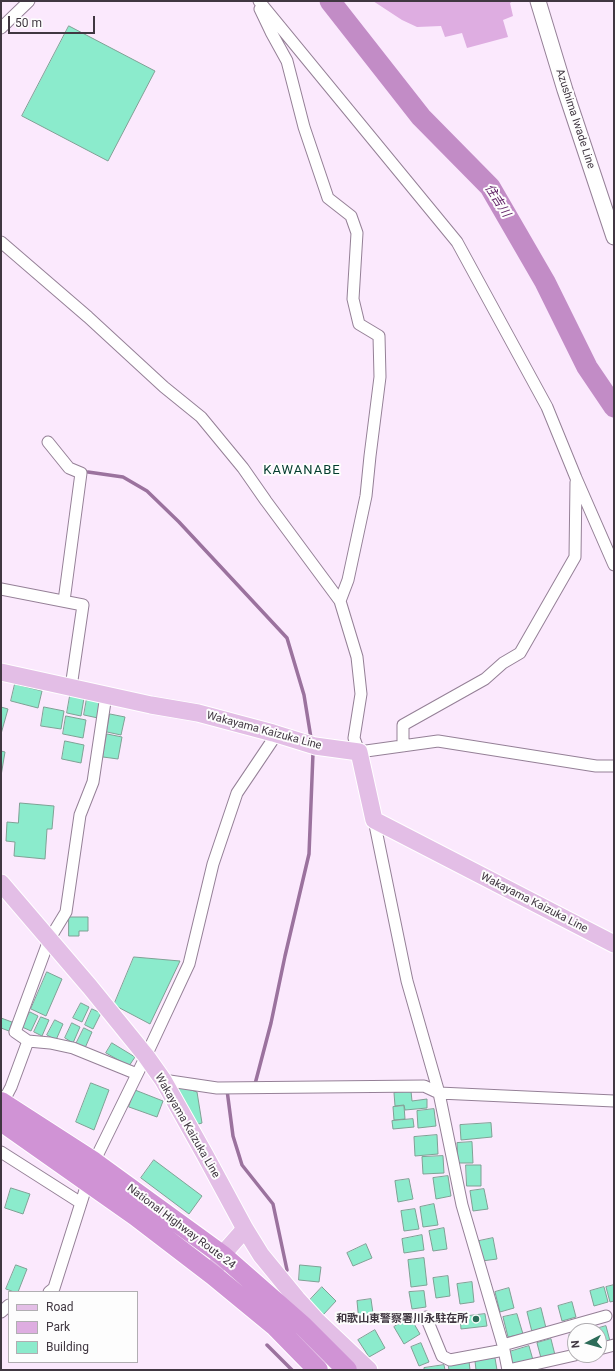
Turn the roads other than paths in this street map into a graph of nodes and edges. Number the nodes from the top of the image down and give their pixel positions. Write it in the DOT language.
graph roads {
  1 [pos="29,1"];
  2 [pos="258,1"];
  3 [pos="538,1"];
  4 [pos="1,28"];
  5 [pos="614,237"];
  6 [pos="1,242"];
  7 [pos="48,442"];
  8 [pos="576,478"];
  9 [pos="614,564"];
  10 [pos="1,589"];
  11 [pos="64,601"];
  12 [pos="340,601"];
  13 [pos="1,672"];
  14 [pos="71,688"];
  15 [pos="106,695"];
  16 [pos="273,733"];
  17 [pos="404,746"];
  18 [pos="359,752"];
  19 [pos="614,766"];
  20 [pos="374,820"];
  21 [pos="1,883"];
  22 [pos="48,940"];
  23 [pos="614,944"];
  24 [pos="28,1041"];
  25 [pos="146,1056"];
  26 [pos="137,1074"];
  27 [pos="163,1080"];
  28 [pos="439,1093"];
  29 [pos="614,1101"];
  30 [pos="1,1108"];
  31 [pos="1,1152"];
  32 [pos="94,1162"];
  33 [pos="88,1182"];
  34 [pos="81,1204"];
  35 [pos="245,1230"];
  36 [pos="222,1255"];
  37 [pos="213,1275"];
  38 [pos="50,1291"];
  39 [pos="426,1316"];
  40 [pos="606,1316"];
  41 [pos="503,1348"];
  42 [pos="567,1357"];
  43 [pos="318,1370"];
  44 [pos="348,1370"];
  45 [pos="369,1370"];
  46 [pos="508,1370"];
  1 -- 4 [label="street"];
  2 -- 8 [label="street"];
  2 -- 12 [label="street"];
  3 -- 5 [label="main road, Azushima Iwade Line"];
  6 -- 12 [label="street"];
  7 -- 11 [label="street"];
  8 -- 9 [label="street"];
  8 -- 17 [label="street"];
  10 -- 11 [label="street"];
  11 -- 14 [label="street"];
  12 -- 18 [label="street"];
  13 -- 14 [label="main road, Wakayama Kaizuka Line"];
  14 -- 15 [label="main road, Wakayama Kaizuka Line"];
  15 -- 16 [label="main road, Wakayama Kaizuka Line"];
  15 -- 22 [label="street"];
  16 -- 18 [label="main road, Wakayama Kaizuka Line"];
  16 -- 25 [label="street"];
  17 -- 18 [label="street"];
  17 -- 19 [label="street"];
  18 -- 20 [label="main road"];
  20 -- 23 [label="main road, Wakayama Kaizuka Line"];
  20 -- 28 [label="street"];
  21 -- 22 [label="main road, Wakayama Kaizuka Line"];
  22 -- 24 [label="street"];
  22 -- 25 [label="main road, Wakayama Kaizuka Line"];
  24 -- 26 [label="street"];
  24 -- 30 [label="street"];
  25 -- 26 [label="street"];
  25 -- 27 [label="main road, Wakayama Kaizuka Line"];
  26 -- 32 [label="street"];
  27 -- 28 [label="street"];
  27 -- 35 [label="main road, Wakayama Kaizuka Line"];
  28 -- 29 [label="street"];
  28 -- 41 [label="street"];
  30 -- 32 [label="highway, National Highway Route 24"];
  30 -- 33 [label="highway, National Highway Route 24"];
  31 -- 34 [label="street"];
  32 -- 33 [label="street"];
  32 -- 36 [label="highway, National Highway Route 24"];
  33 -- 34 [label="street"];
  33 -- 37 [label="highway, National Highway Route 24"];
  34 -- 38 [label="street"];
  35 -- 36 [label="main road"];
  35 -- 45 [label="main road, Wakayama Kaizuka Line"];
  36 -- 37 [label="main road"];
  36 -- 44 [label="highway, National Highway Route 24"];
  37 -- 43 [label="highway, National Highway Route 24"];
  39 -- 41 [label="street"];
  40 -- 41 [label="street"];
  41 -- 46 [label="street"];
  42 -- 46 [label="street"];
}
